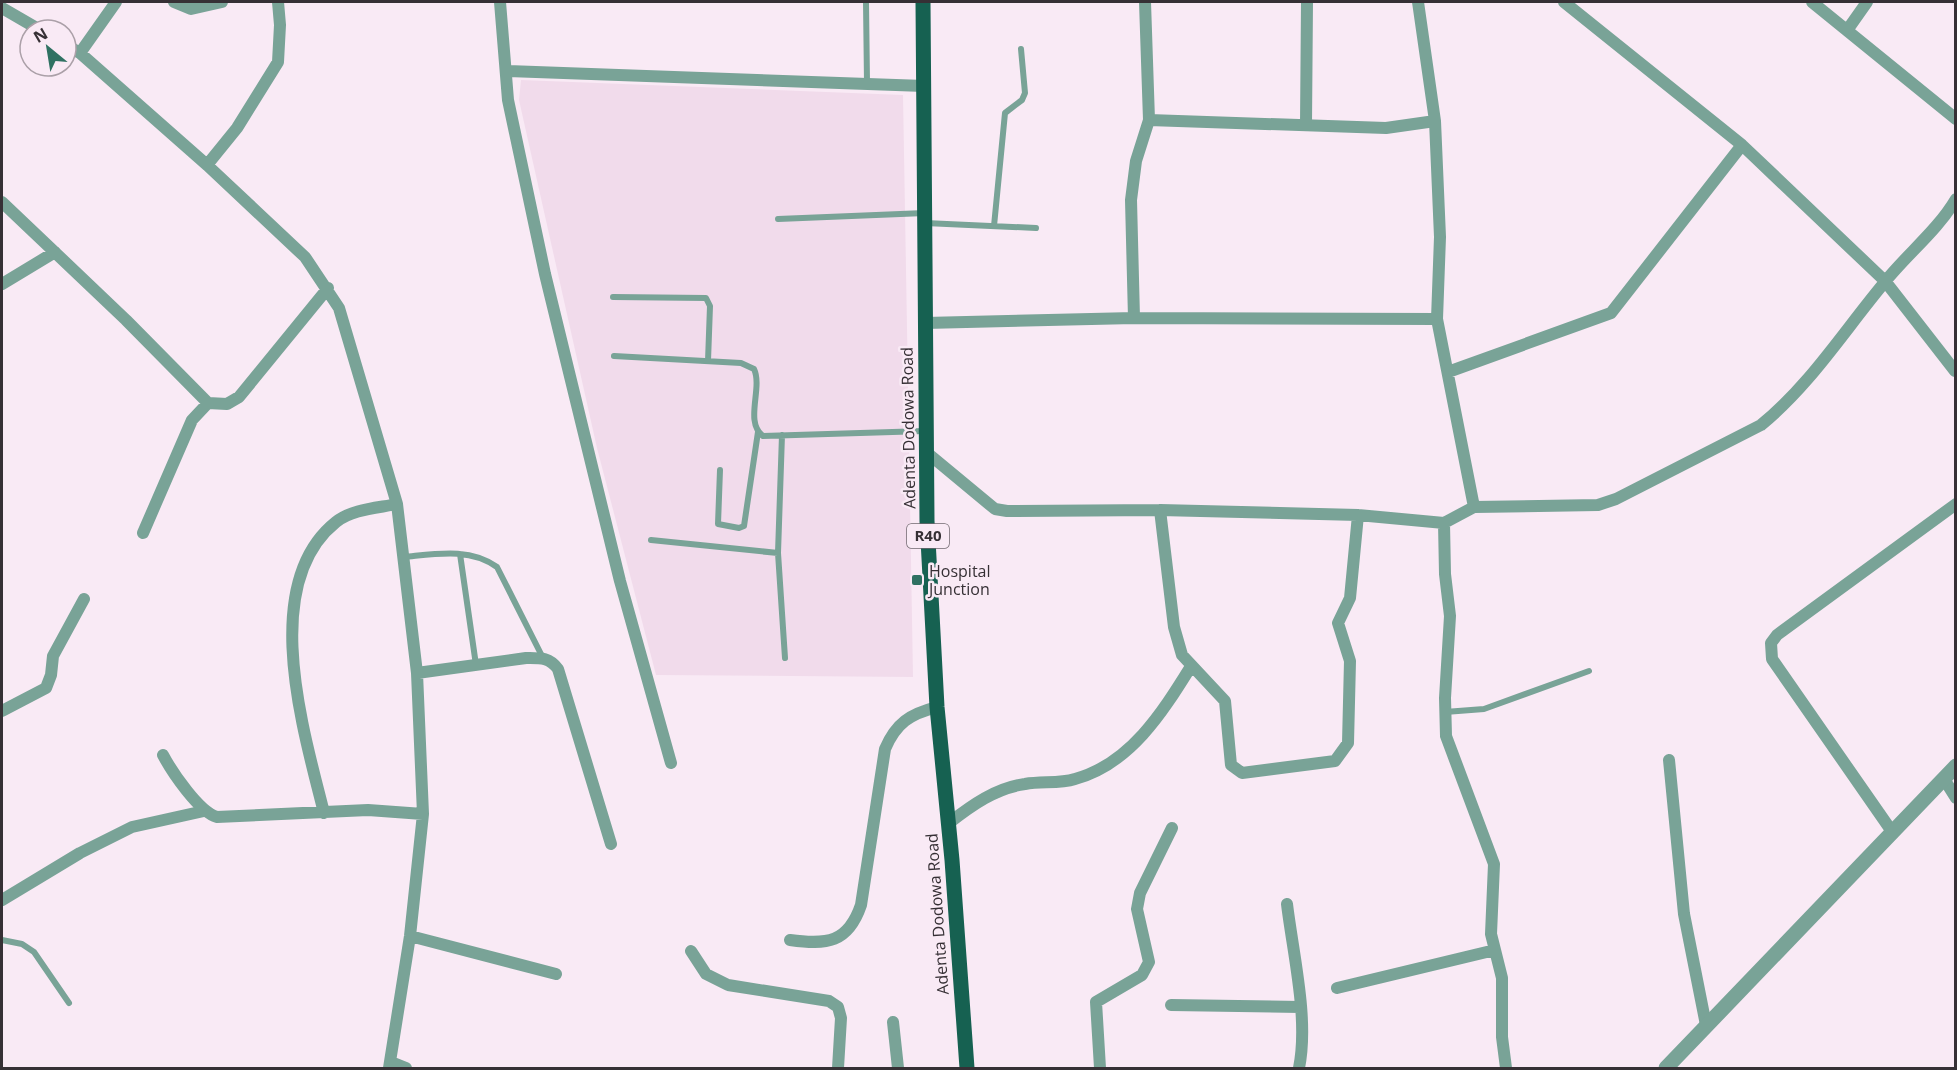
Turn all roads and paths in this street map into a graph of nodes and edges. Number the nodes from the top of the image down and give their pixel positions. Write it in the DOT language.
graph roads {
  1 [pos="116,2"];
  2 [pos="174,2"];
  3 [pos="222,2"];
  4 [pos="278,2"];
  5 [pos="500,2"];
  6 [pos="866,2"];
  7 [pos="923,2"];
  8 [pos="1144,2"];
  9 [pos="1307,2"];
  10 [pos="1418,2"];
  11 [pos="1564,2"];
  12 [pos="1812,2"];
  13 [pos="1867,2"];
  14 [pos="2,8"];
  15 [pos="19,18"];
  16 [pos="1848,29"];
  17 [pos="1021,49"];
  18 [pos="80,53"];
  19 [pos="507,71"];
  20 [pos="867,83"];
  21 [pos="924,86"];
  22 [pos="1956,119"];
  23 [pos="1149,120"];
  24 [pos="1434,122"];
  25 [pos="1306,124"];
  26 [pos="1742,145"];
  27 [pos="207,165"];
  28 [pos="1956,199"];
  29 [pos="2,202"];
  30 [pos="925,218"];
  31 [pos="778,219"];
  32 [pos="994,226"];
  33 [pos="1036,228"];
  34 [pos="55,252"];
  35 [pos="1885,281"];
  36 [pos="2,284"];
  37 [pos="328,288"];
  38 [pos="614,297"];
  39 [pos="1134,318"];
  40 [pos="1437,319"];
  41 [pos="925,323"];
  42 [pos="614,356"];
  43 [pos="708,361"];
  44 [pos="1955,370"];
  45 [pos="1448,372"];
  46 [pos="1956,377"];
  47 [pos="208,403"];
  48 [pos="925,431"];
  49 [pos="758,432"];
  50 [pos="782,435"];
  51 [pos="925,451"];
  52 [pos="720,470"];
  53 [pos="397,504"];
  54 [pos="1956,504"];
  55 [pos="1474,507"];
  56 [pos="1160,510"];
  57 [pos="1358,515"];
  58 [pos="1444,523"];
  59 [pos="143,533"];
  60 [pos="651,540"];
  61 [pos="778,553"];
  62 [pos="460,554"];
  63 [pos="403,557"];
  64 [pos="84,599"];
  65 [pos="543,658"];
  66 [pos="785,658"];
  67 [pos="476,665"];
  68 [pos="1190,668"];
  69 [pos="1589,671"];
  70 [pos="417,673"];
  71 [pos="937,707"];
  72 [pos="2,711"];
  73 [pos="1444,712"];
  74 [pos="163,755"];
  75 [pos="1669,760"];
  76 [pos="671,763"];
  77 [pos="1956,766"];
  78 [pos="1944,779"];
  79 [pos="1956,798"];
  80 [pos="204,811"];
  81 [pos="324,813"];
  82 [pos="423,814"];
  83 [pos="949,823"];
  84 [pos="1172,828"];
  85 [pos="1893,833"];
  86 [pos="611,844"];
  87 [pos="2,900"];
  88 [pos="1287,904"];
  89 [pos="411,936"];
  90 [pos="2,940"];
  91 [pos="790,940"];
  92 [pos="1495,950"];
  93 [pos="691,951"];
  94 [pos="556,974"];
  95 [pos="1337,988"];
  96 [pos="69,1004"];
  97 [pos="1171,1005"];
  98 [pos="1300,1007"];
  99 [pos="893,1022"];
  100 [pos="1706,1025"];
  101 [pos="390,1065"];
  102 [pos="406,1068"];
  103 [pos="838,1068"];
  104 [pos="898,1068"];
  105 [pos="966,1068"];
  106 [pos="1100,1068"];
  107 [pos="1299,1068"];
  108 [pos="1506,1068"];
  109 [pos="1666,1068"];
  1 -- 18 [label="street"];
  2 -- 3 [label="street"];
  4 -- 27 [label="street"];
  5 -- 19 [label="street"];
  6 -- 20 [label="lane"];
  7 -- 21 [label="main road, Adenta Dodowa Road / R40"];
  8 -- 23 [label="street"];
  9 -- 25 [label="street"];
  10 -- 24 [label="street"];
  11 -- 26 [label="street"];
  12 -- 16 [label="street"];
  13 -- 16 [label="street"];
  14 -- 15 [label="street"];
  16 -- 22 [label="street"];
  17 -- 32 [label="lane"];
  18 -- 27 [label="street"];
  19 -- 20 [label="street"];
  19 -- 76 [label="street"];
  20 -- 21 [label="street"];
  21 -- 30 [label="main road, Adenta Dodowa Road / R40"];
  23 -- 25 [label="street"];
  23 -- 39 [label="street"];
  24 -- 25 [label="street"];
  24 -- 40 [label="street"];
  26 -- 35 [label="street"];
  26 -- 45 [label="street"];
  27 -- 37 [label="street"];
  28 -- 35 [label="street"];
  29 -- 34 [label="street"];
  30 -- 31 [label="lane"];
  30 -- 32 [label="lane"];
  30 -- 41 [label="main road, Adenta Dodowa Road / R40"];
  32 -- 33 [label="lane"];
  34 -- 36 [label="street"];
  34 -- 47 [label="street"];
  35 -- 44 [label="street"];
  35 -- 55 [label="street"];
  37 -- 47 [label="street"];
  37 -- 53 [label="street"];
  38 -- 43 [label="lane"];
  39 -- 40 [label="street"];
  39 -- 41 [label="street"];
  40 -- 45 [label="street"];
  41 -- 48 [label="main road, Adenta Dodowa Road / R40"];
  42 -- 43 [label="lane"];
  43 -- 49 [label="lane"];
  44 -- 46 [label="street"];
  45 -- 55 [label="street"];
  47 -- 59 [label="street"];
  48 -- 50 [label="lane"];
  48 -- 51 [label="main road, Adenta Dodowa Road / R40"];
  49 -- 50 [label="lane"];
  49 -- 52 [label="lane"];
  50 -- 61 [label="lane"];
  51 -- 56 [label="street"];
  51 -- 71 [label="main road, Adenta Dodowa Road / R40"];
  53 -- 63 [label="street"];
  53 -- 81 [label="street"];
  54 -- 85 [label="street"];
  55 -- 58 [label="street"];
  56 -- 57 [label="street"];
  56 -- 68 [label="street"];
  57 -- 58 [label="street"];
  57 -- 68 [label="street"];
  58 -- 73 [label="street"];
  60 -- 61 [label="lane"];
  61 -- 66 [label="lane"];
  62 -- 63 [label="lane"];
  62 -- 65 [label="lane"];
  62 -- 67 [label="lane"];
  63 -- 70 [label="street"];
  64 -- 72 [label="street"];
  65 -- 67 [label="street"];
  65 -- 86 [label="street"];
  67 -- 70 [label="street"];
  68 -- 83 [label="street"];
  69 -- 73 [label="lane"];
  70 -- 82 [label="street"];
  71 -- 83 [label="main road, Adenta Dodowa Road / R40"];
  71 -- 91 [label="street"];
  73 -- 92 [label="street"];
  74 -- 80 [label="street"];
  75 -- 100 [label="street"];
  77 -- 78 [label="street"];
  78 -- 79 [label="street"];
  78 -- 85 [label="street"];
  80 -- 81 [label="street"];
  80 -- 87 [label="street"];
  81 -- 82 [label="street"];
  82 -- 89 [label="street"];
  83 -- 105 [label="main road, Adenta Dodowa Road / R40"];
  84 -- 106 [label="street"];
  85 -- 100 [label="street"];
  88 -- 98 [label="street"];
  89 -- 94 [label="street"];
  89 -- 101 [label="street"];
  90 -- 96 [label="lane"];
  92 -- 95 [label="street"];
  92 -- 108 [label="street"];
  93 -- 103 [label="street"];
  97 -- 98 [label="street"];
  98 -- 107 [label="street"];
  99 -- 104 [label="street"];
  100 -- 109 [label="street"];
  101 -- 102 [label="street"];
}
